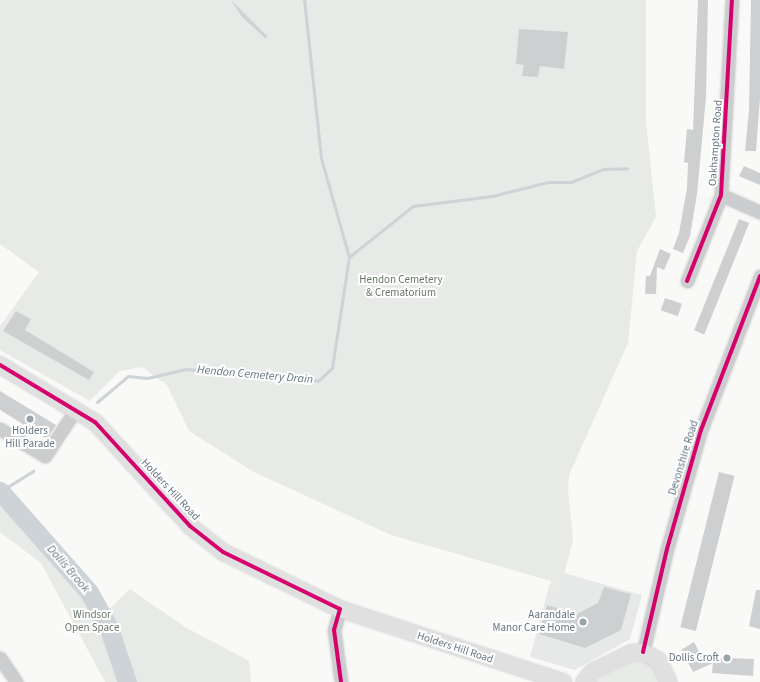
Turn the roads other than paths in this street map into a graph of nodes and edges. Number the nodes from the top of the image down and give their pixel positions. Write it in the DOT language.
graph roads {
  1 [pos="732,0"];
  2 [pos="721,195"];
  3 [pos="760,212"];
  4 [pos="760,276"];
  5 [pos="687,281"];
  6 [pos="0,365"];
  7 [pos="76,409"];
  8 [pos="0,429"];
  9 [pos="340,609"];
  10 [pos="643,652"];
  11 [pos="0,658"];
  12 [pos="16,682"];
  13 [pos="340,682"];
  14 [pos="563,682"];
  15 [pos="584,682"];
  16 [pos="669,682"];
  1 -- 2 [label="street, Oakhampton Road"];
  2 -- 3 [label="street, Oakhampton Road"];
  2 -- 5 [label="street, Oakhampton Road"];
  4 -- 10 [label="street, Devonshire Road"];
  6 -- 7 [label="main road, Holders Hill Road"];
  7 -- 8 [label="street"];
  7 -- 9 [label="main road, Holders Hill Road"];
  9 -- 13 [label="street"];
  9 -- 14 [label="main road, Holders Hill Road"];
  10 -- 15 [label="main road"];
  10 -- 16 [label="main road"];
  11 -- 12 [label="street"];
}
